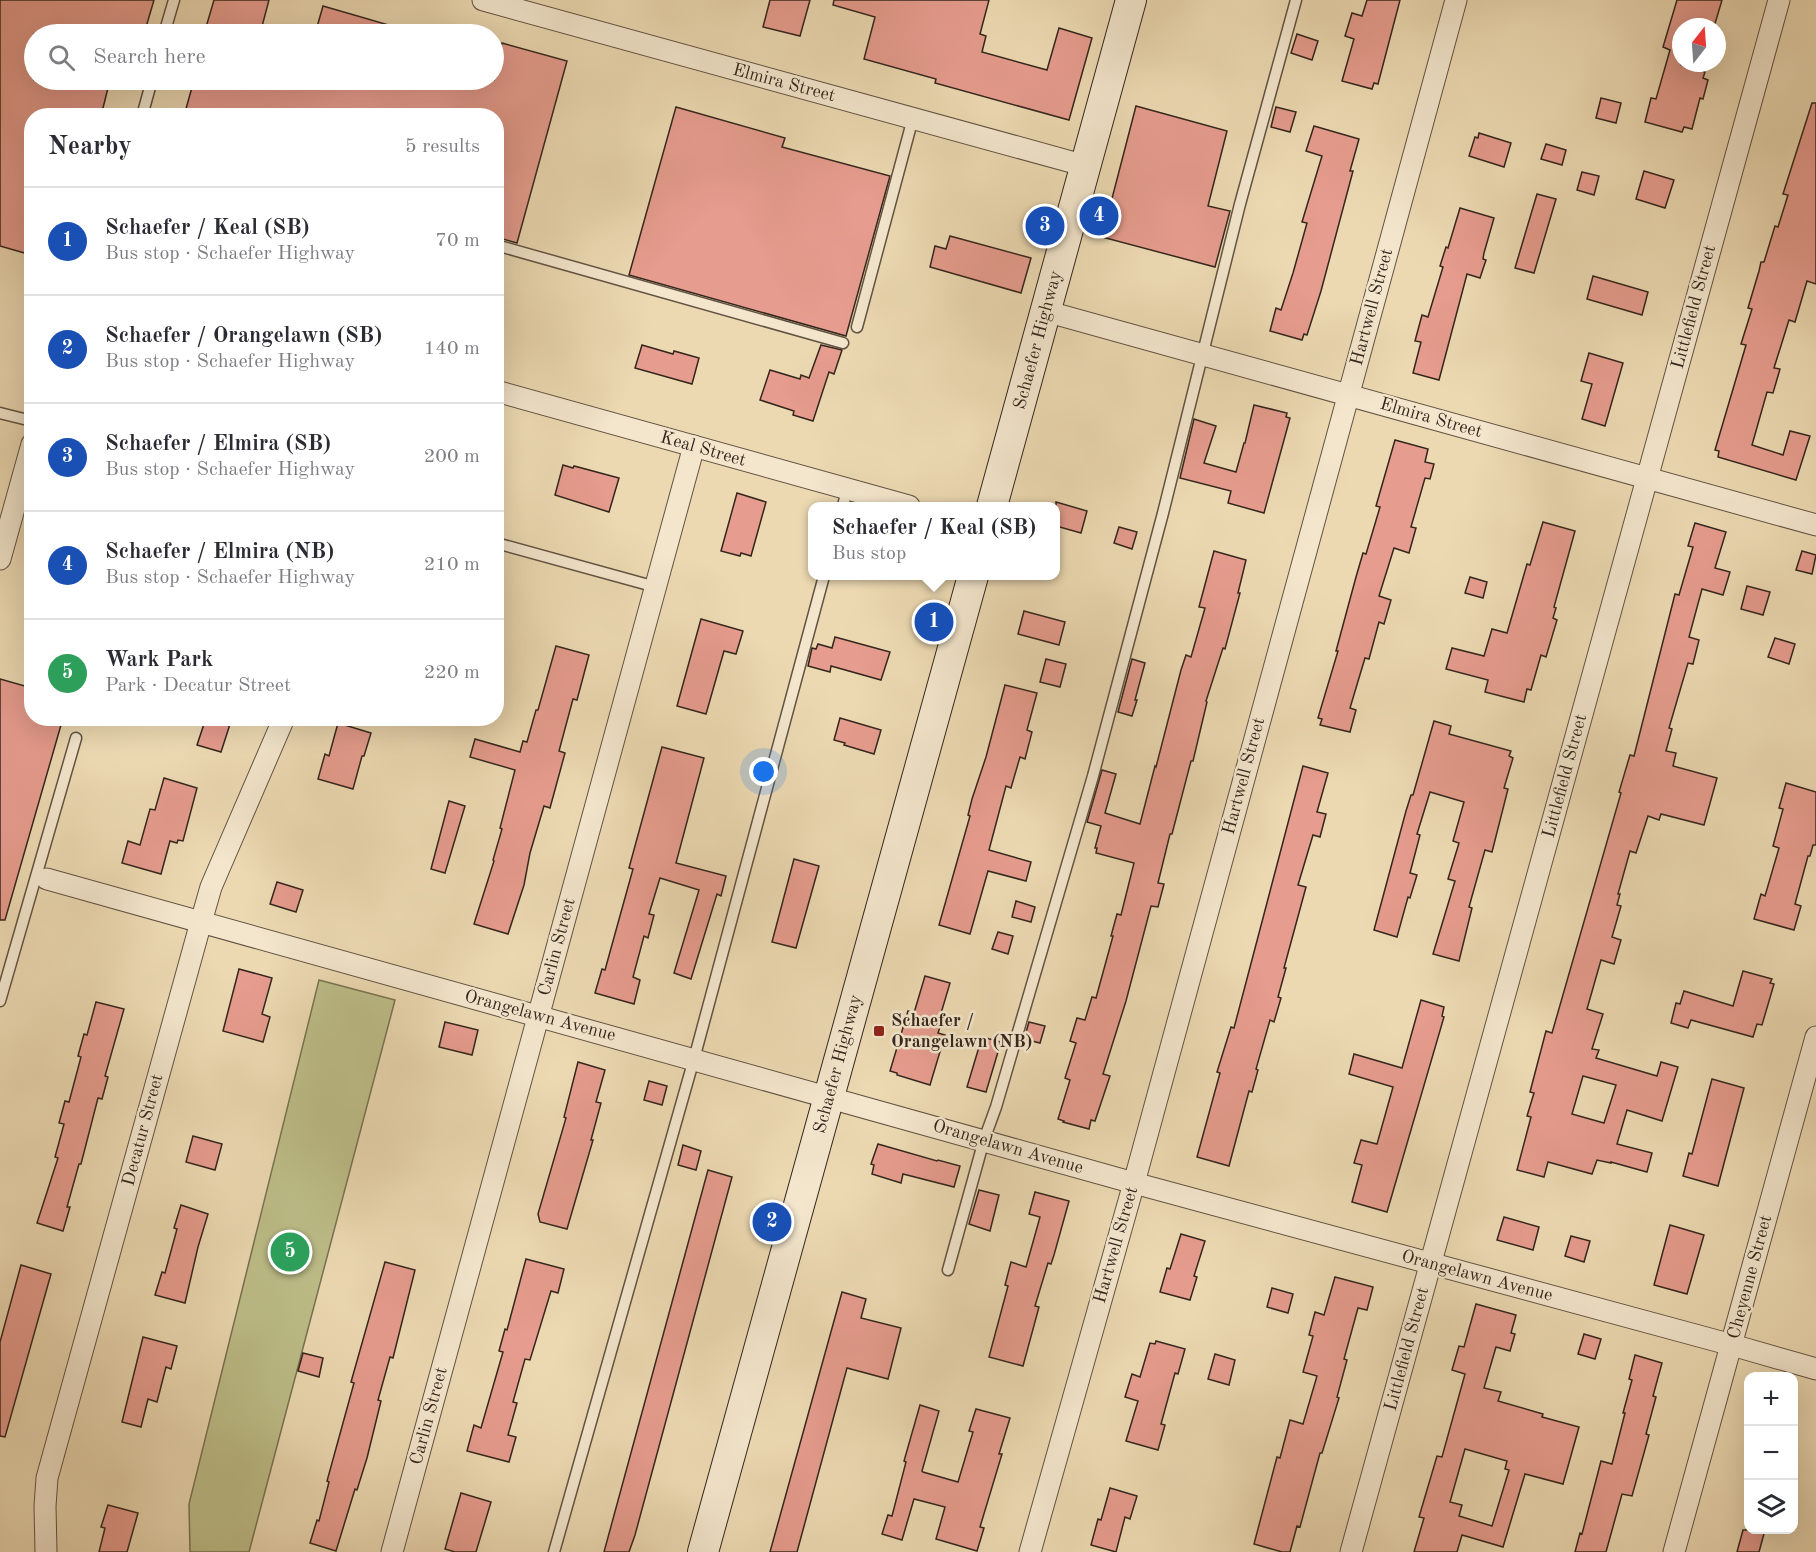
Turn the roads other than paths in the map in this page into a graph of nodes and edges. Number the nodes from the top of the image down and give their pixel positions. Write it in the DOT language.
graph roads {
  1 [pos="174,0"];
  2 [pos="1131,0"];
  3 [pos="1296,0"];
  4 [pos="1456,0"];
  5 [pos="1779,0"];
  6 [pos="492,1"];
  7 [pos="167,24"];
  8 [pos="149,90"];
  9 [pos="144,108"];
  10 [pos="913,118"];
  11 [pos="1086,166"];
  12 [pos="504,247"];
  13 [pos="1046,311"];
  14 [pos="856,327"];
  15 [pos="843,343"];
  16 [pos="1202,355"];
  17 [pos="504,393"];
  18 [pos="1348,395"];
  19 [pos="0,413"];
  20 [pos="24,419"];
  21 [pos="694,446"];
  22 [pos="24,473"];
  23 [pos="1647,478"];
  24 [pos="845,498"];
  25 [pos="873,502"];
  26 [pos="993,502"];
  27 [pos="1816,525"];
  28 [pos="504,545"];
  29 [pos="0,559"];
  30 [pos="823,580"];
  31 [pos="972,580"];
  32 [pos="656,587"];
  33 [pos="281,726"];
  34 [pos="76,738"];
  35 [pos="47,879"];
  36 [pos="201,922"];
  37 [pos="0,1001"];
  38 [pos="538,1016"];
  39 [pos="1816,1037"];
  40 [pos="694,1059"];
  41 [pos="829,1096"];
  42 [pos="984,1140"];
  43 [pos="1134,1182"];
  44 [pos="1430,1264"];
  45 [pos="948,1270"];
  46 [pos="1732,1345"];
  47 [pos="1816,1369"];
  48 [pos="46,1552"];
  49 [pos="392,1552"];
  50 [pos="554,1552"];
  51 [pos="703,1552"];
  52 [pos="1030,1552"];
  53 [pos="1351,1552"];
  54 [pos="1674,1552"];
  1 -- 7 [label="lane"];
  2 -- 11 [label="main road, Schaefer Highway"];
  3 -- 16 [label="lane"];
  4 -- 18 [label="street, Hartwell Street"];
  5 -- 23 [label="street, Littlefield Street"];
  6 -- 10 [label="street, Elmira Street"];
  8 -- 9 [label="lane"];
  10 -- 11 [label="street, Elmira Street"];
  10 -- 14 [label="lane"];
  11 -- 13 [label="main road, Schaefer Highway"];
  12 -- 15 [label="lane"];
  13 -- 16 [label="street, Elmira Street"];
  13 -- 26 [label="main road, Schaefer Highway"];
  16 -- 18 [label="street, Elmira Street"];
  16 -- 42 [label="lane"];
  17 -- 21 [label="street, Keal Street"];
  18 -- 23 [label="street, Elmira Street"];
  18 -- 43 [label="street, Hartwell Street"];
  19 -- 20 [label="lane"];
  21 -- 24 [label="street, Keal Street"];
  21 -- 32 [label="street, Carlin Street"];
  22 -- 29 [label="street"];
  23 -- 27 [label="street, Elmira Street"];
  23 -- 44 [label="street, Littlefield Street"];
  24 -- 25 [label="street, Keal Street"];
  28 -- 32 [label="lane"];
  30 -- 40 [label="lane"];
  31 -- 41 [label="main road, Schaefer Highway"];
  32 -- 38 [label="street, Carlin Street"];
  33 -- 36 [label="street, Decatur Street"];
  34 -- 37 [label="lane"];
  35 -- 36 [label="street, Orangelawn Avenue"];
  36 -- 38 [label="street, Orangelawn Avenue"];
  36 -- 48 [label="street, Decatur Street"];
  38 -- 40 [label="street, Orangelawn Avenue"];
  38 -- 49 [label="street, Carlin Street"];
  39 -- 46 [label="street, Cheyenne Street"];
  40 -- 41 [label="street, Orangelawn Avenue"];
  40 -- 50 [label="lane"];
  41 -- 42 [label="street, Orangelawn Avenue"];
  41 -- 51 [label="main road, Schaefer Highway"];
  42 -- 43 [label="street, Orangelawn Avenue"];
  42 -- 45 [label="lane"];
  43 -- 44 [label="street, Orangelawn Avenue"];
  43 -- 52 [label="street, Hartwell Street"];
  44 -- 46 [label="street, Orangelawn Avenue"];
  44 -- 53 [label="street, Littlefield Street"];
  46 -- 47 [label="street, Orangelawn Avenue"];
  46 -- 54 [label="street, Cheyenne Street"];
}
